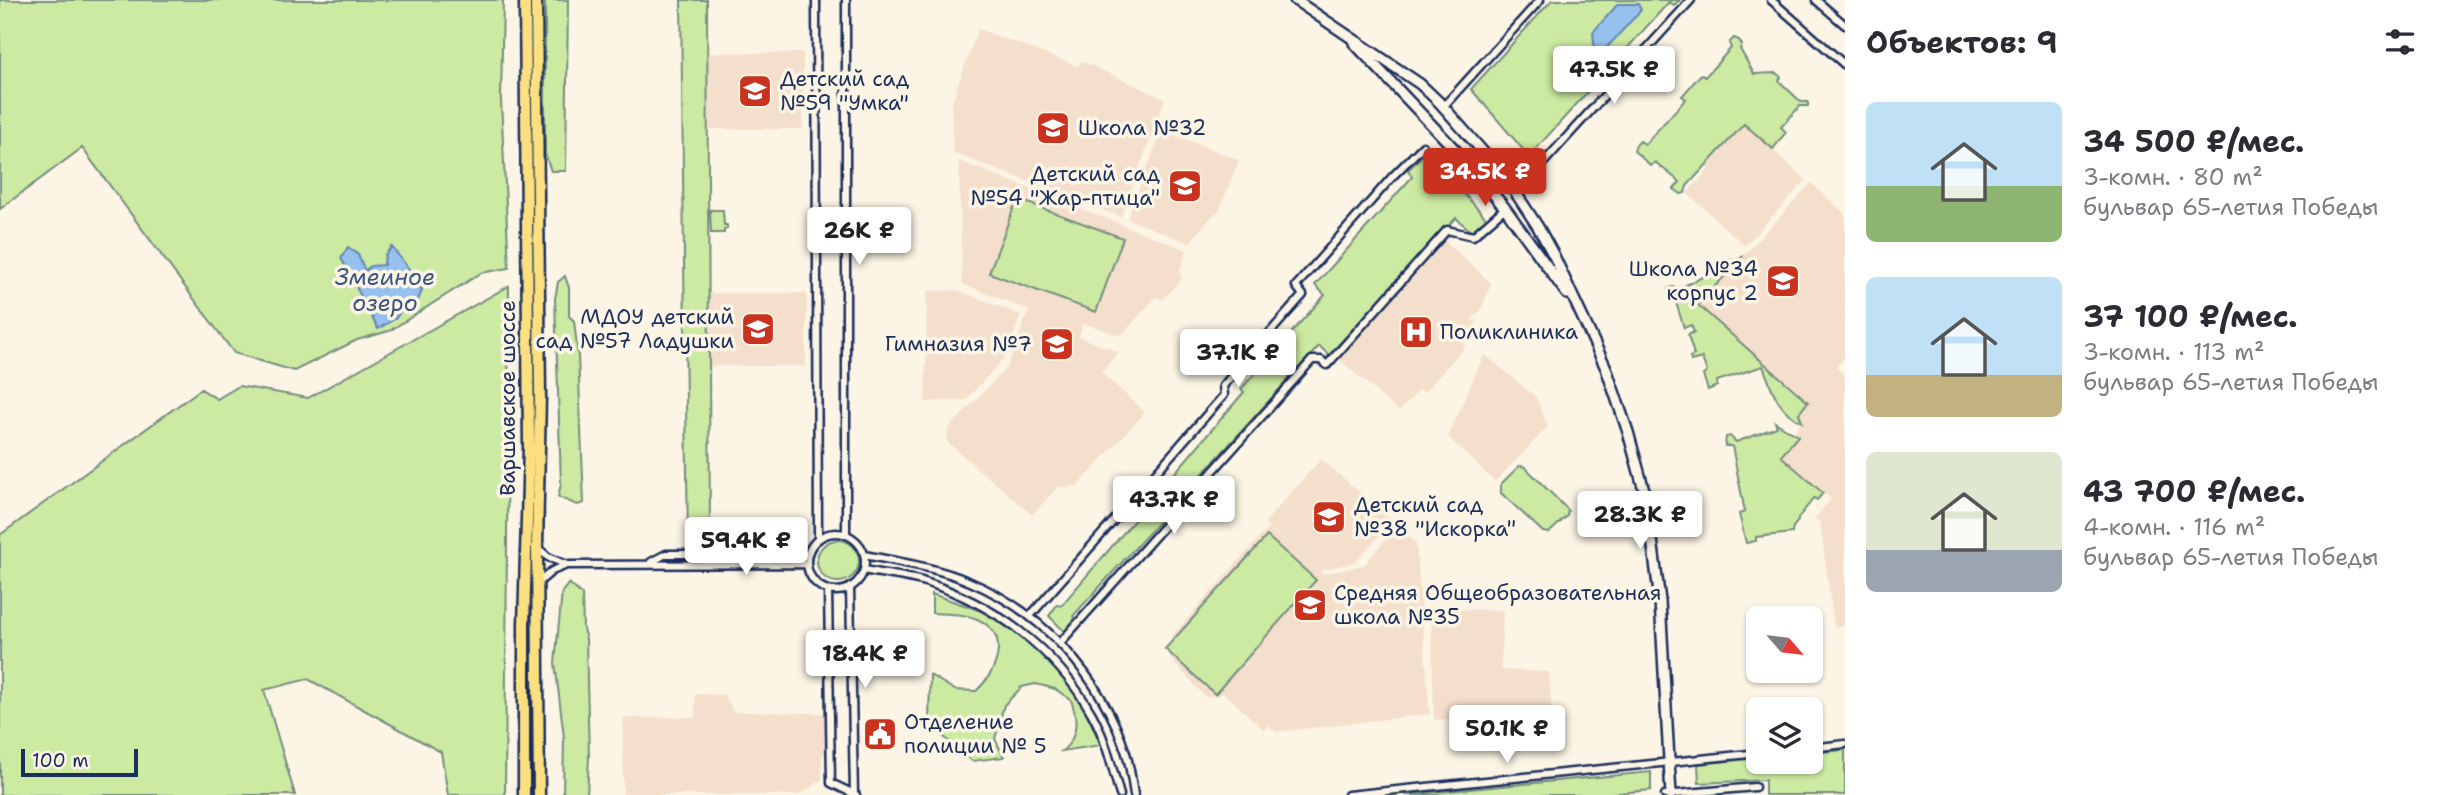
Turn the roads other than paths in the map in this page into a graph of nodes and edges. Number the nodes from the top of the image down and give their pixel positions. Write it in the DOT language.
graph roads {
  1 [pos="524,0"];
  2 [pos="536,0"];
  3 [pos="816,0"];
  4 [pos="846,0"];
  5 [pos="1296,0"];
  6 [pos="1540,0"];
  7 [pos="1691,0"];
  8 [pos="1771,0"];
  9 [pos="1816,0"];
  10 [pos="1845,25"];
  11 [pos="1344,33"];
  12 [pos="1845,65"];
  13 [pos="1420,83"];
  14 [pos="1403,95"];
  15 [pos="1443,107"];
  16 [pos="1423,146"];
  17 [pos="1516,193"];
  18 [pos="1505,208"];
  19 [pos="1538,227"];
  20 [pos="846,233"];
  21 [pos="818,234"];
  22 [pos="1526,237"];
  23 [pos="1580,312"];
  24 [pos="846,534"];
  25 [pos="818,538"];
  26 [pos="537,547"];
  27 [pos="686,554"];
  28 [pos="808,554"];
  29 [pos="864,555"];
  30 [pos="685,563"];
  31 [pos="648,564"];
  32 [pos="807,564"];
  33 [pos="567,565"];
  34 [pos="864,570"];
  35 [pos="537,584"];
  36 [pos="850,587"];
  37 [pos="828,590"];
  38 [pos="1002,598"];
  39 [pos="994,612"];
  40 [pos="1030,616"];
  41 [pos="1060,643"];
  42 [pos="1082,668"];
  43 [pos="1069,680"];
  44 [pos="1845,744"];
  45 [pos="1823,747"];
  46 [pos="1746,754"];
  47 [pos="1670,762"];
  48 [pos="1755,787"];
  49 [pos="1395,793"];
  50 [pos="855,794"];
  51 [pos="524,795"];
  52 [pos="539,795"];
  53 [pos="1119,795"];
  54 [pos="1134,795"];
  55 [pos="1348,795"];
  56 [pos="1665,795"];
  57 [pos="1671,795"];
  1 -- 51 [label="main road, Варшавское шоссе"];
  2 -- 26 [label="main road, Варшавское шоссе"];
  3 -- 21 [label="street"];
  4 -- 20 [label="street"];
  5 -- 11 [label="main road"];
  6 -- 15 [label="street"];
  7 -- 17 [label="street"];
  8 -- 12 [label="street"];
  9 -- 10 [label="street"];
  11 -- 13 [label="main road"];
  11 -- 14 [label="main road"];
  13 -- 14 [label="main road"];
  13 -- 15 [label="main road"];
  14 -- 18 [label="main road"];
  15 -- 17 [label="main road"];
  16 -- 40 [label="street"];
  17 -- 19 [label="main road"];
  18 -- 22 [label="main road"];
  18 -- 41 [label="street"];
  19 -- 22 [label="main road"];
  19 -- 23 [label="main road"];
  20 -- 21 [label="street"];
  20 -- 24 [label="street"];
  21 -- 25 [label="street"];
  22 -- 23 [label="main road"];
  23 -- 47 [label="main road"];
  24 -- 25 [label="street"];
  24 -- 29 [label="street"];
  25 -- 28 [label="street"];
  26 -- 33 [label="street"];
  26 -- 35 [label="main road, Варшавское шоссе"];
  27 -- 28 [label="street"];
  27 -- 30 [label="street"];
  27 -- 31 [label="street"];
  28 -- 32 [label="street"];
  29 -- 34 [label="street"];
  29 -- 38 [label="street"];
  30 -- 31 [label="street"];
  30 -- 32 [label="street"];
  31 -- 33 [label="street"];
  32 -- 37 [label="street"];
  33 -- 35 [label="street"];
  34 -- 36 [label="street"];
  34 -- 39 [label="street"];
  35 -- 52 [label="main road, Варшавское шоссе"];
  36 -- 37 [label="street"];
  36 -- 50 [label="street"];
  37 -- 50 [label="street"];
  38 -- 39 [label="street"];
  38 -- 40 [label="street"];
  39 -- 43 [label="street"];
  40 -- 41 [label="street"];
  41 -- 42 [label="street"];
  42 -- 43 [label="street"];
  42 -- 54 [label="street"];
  43 -- 53 [label="street"];
  44 -- 45 [label="street"];
  46 -- 47 [label="street"];
  47 -- 49 [label="street"];
  47 -- 57 [label="main road"];
  48 -- 57 [label="street"];
  49 -- 55 [label="street"];
  56 -- 57 [label="street"];
}
